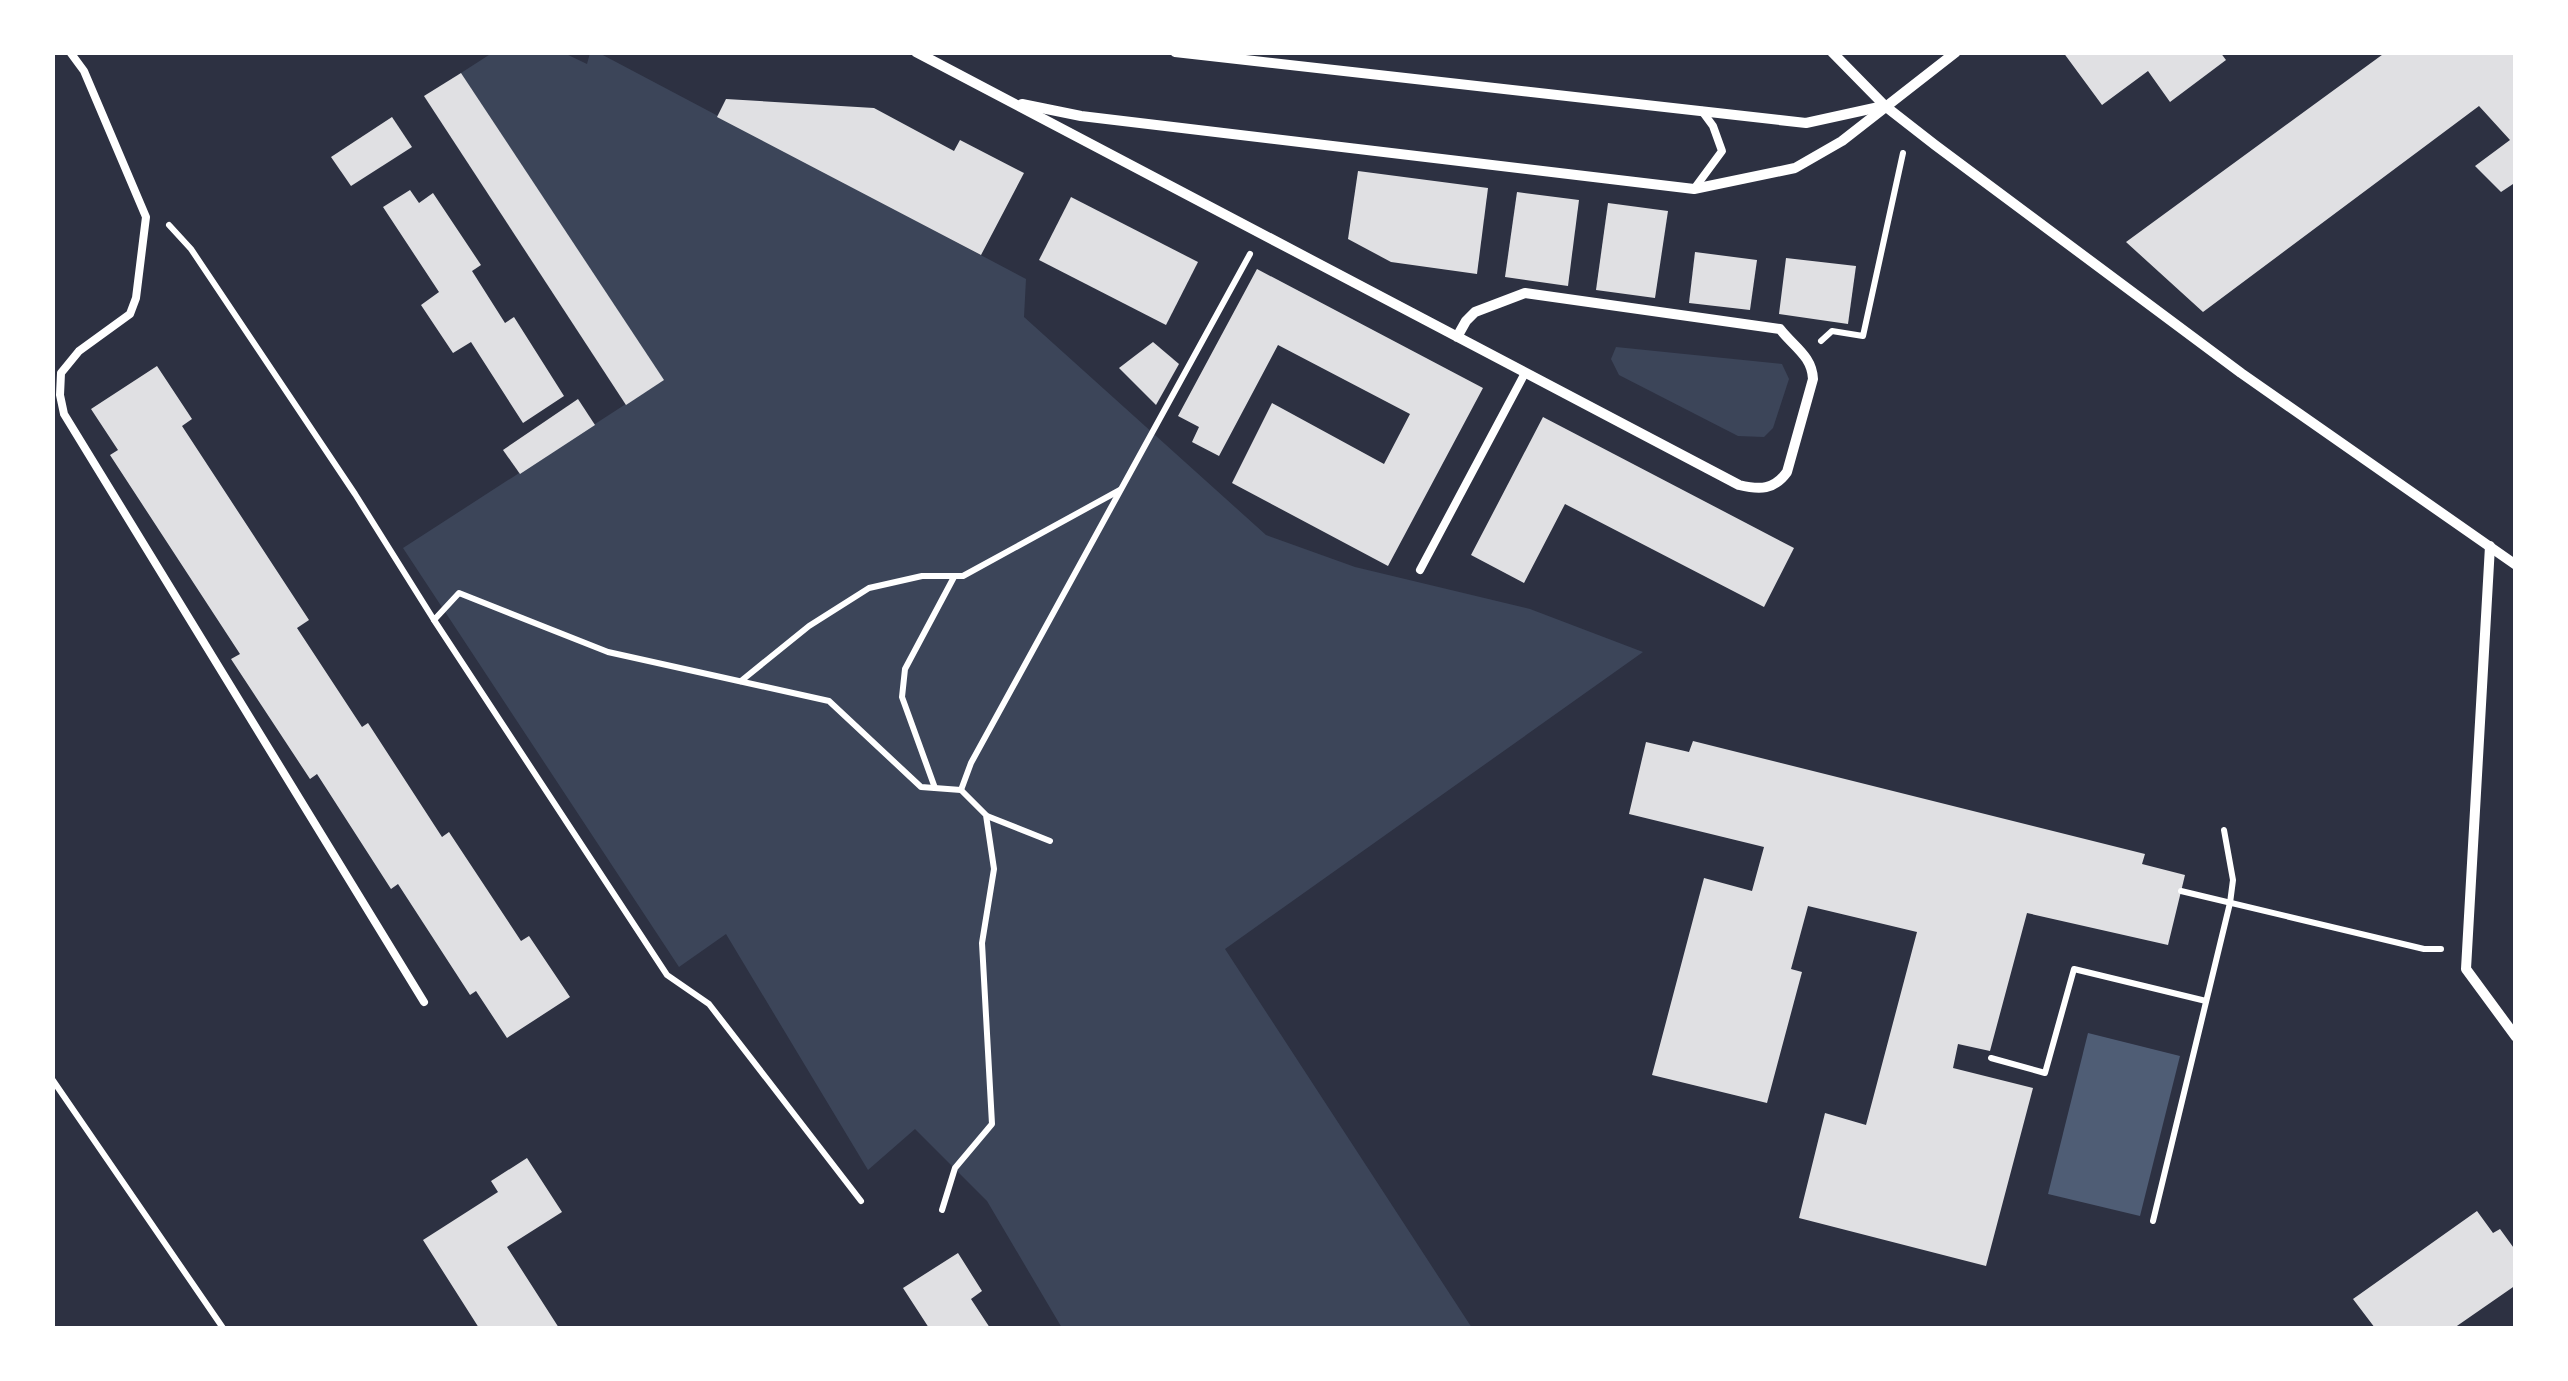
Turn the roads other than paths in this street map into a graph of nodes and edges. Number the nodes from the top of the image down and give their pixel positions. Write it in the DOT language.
graph roads {
  1 [pos="70,52"];
  2 [pos="916,52"];
  3 [pos="1174,52"];
  4 [pos="1832,52"];
  5 [pos="1956,52"];
  6 [pos="1006,100"];
  7 [pos="1884,106"];
  8 [pos="1702,111"];
  9 [pos="1694,189"];
  10 [pos="1458,337"];
  11 [pos="1526,372"];
  12 [pos="2490,546"];
  13 [pos="2516,564"];
  14 [pos="1420,570"];
  15 [pos="424,1002"];
  16 [pos="2516,1037"];
  1 -- 15 [label="lane"];
  2 -- 6 [label="street"];
  3 -- 8 [label="street"];
  4 -- 7 [label="street"];
  5 -- 7 [label="street"];
  6 -- 9 [label="street"];
  6 -- 10 [label="street"];
  7 -- 8 [label="street"];
  7 -- 9 [label="street"];
  7 -- 12 [label="street"];
  8 -- 9 [label="lane"];
  10 -- 11 [label="street"];
  10 -- 11 [label="street"];
  11 -- 14 [label="lane"];
  12 -- 13 [label="street"];
  12 -- 16 [label="street"];
}
